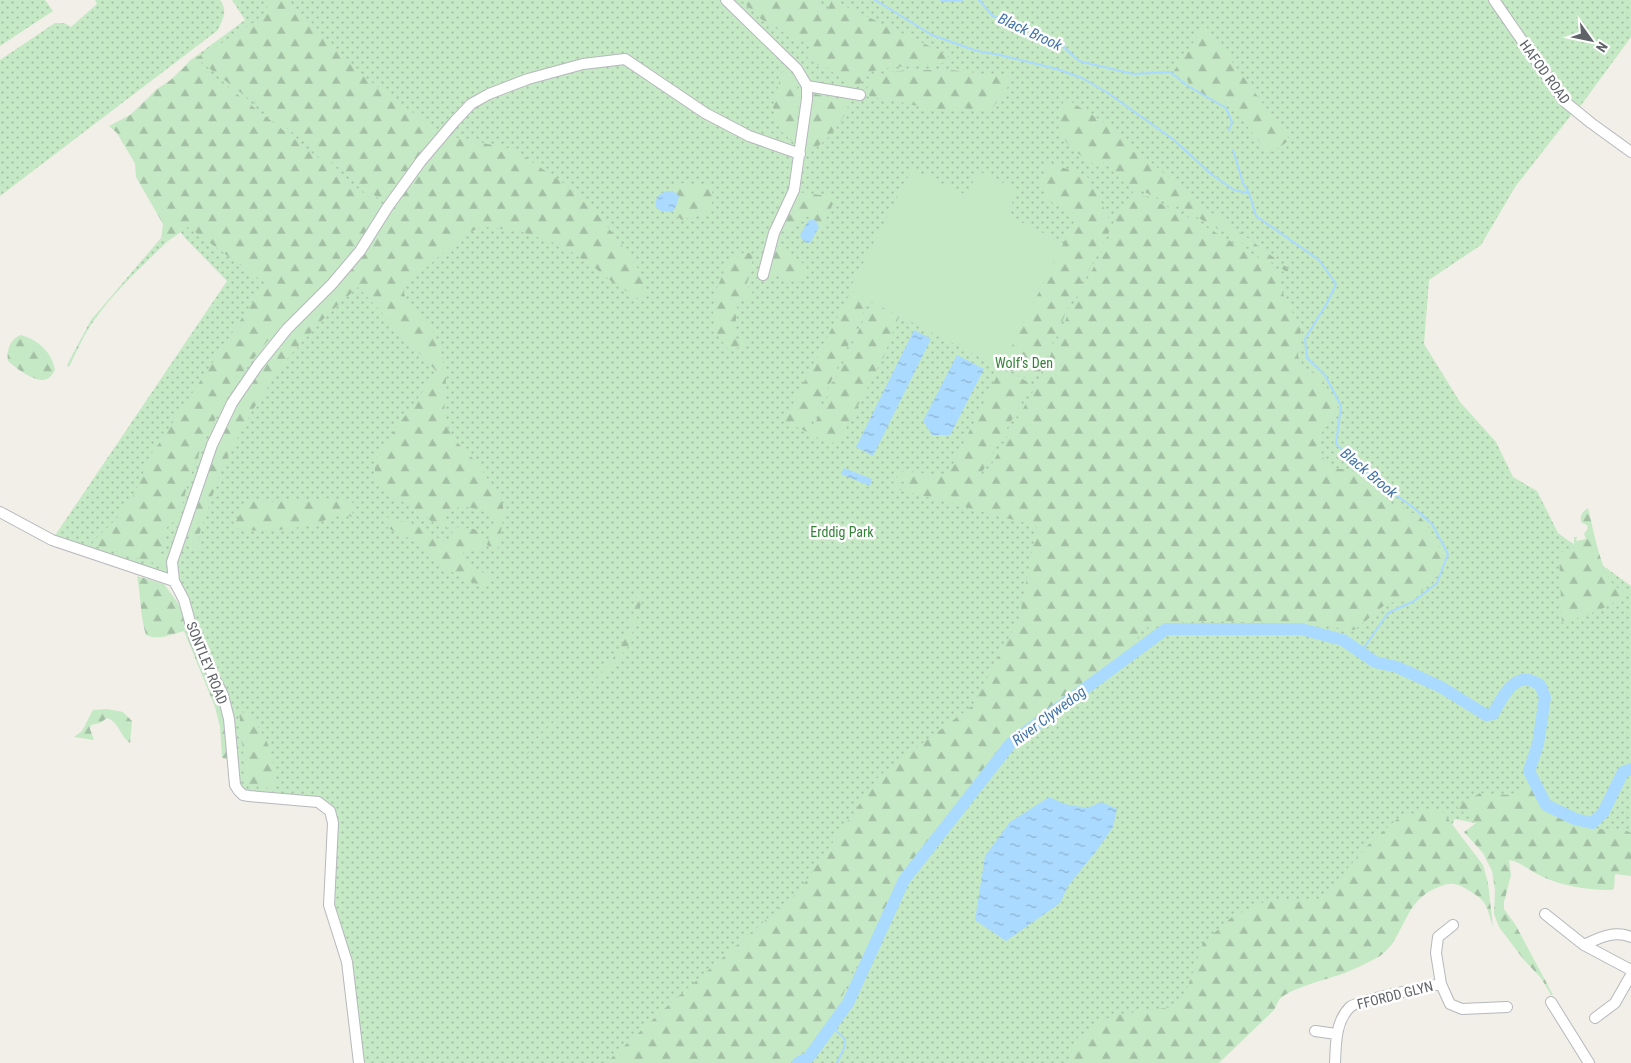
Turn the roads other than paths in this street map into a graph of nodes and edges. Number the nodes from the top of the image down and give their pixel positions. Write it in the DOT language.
graph roads {
  1 [pos="726,0"];
  2 [pos="1494,0"];
  3 [pos="807,86"];
  4 [pos="860,95"];
  5 [pos="1631,152"];
  6 [pos="800,154"];
  7 [pos="763,275"];
  8 [pos="0,512"];
  9 [pos="174,581"];
  10 [pos="1545,914"];
  11 [pos="1453,925"];
  12 [pos="1631,937"];
  13 [pos="1584,945"];
  14 [pos="1631,970"];
  15 [pos="1631,975"];
  16 [pos="1441,984"];
  17 [pos="1551,1002"];
  18 [pos="1507,1007"];
  19 [pos="1595,1018"];
  20 [pos="1315,1031"];
  21 [pos="1336,1034"];
  22 [pos="359,1063"];
  23 [pos="1335,1063"];
  24 [pos="1588,1063"];
  1 -- 3 [label="street"];
  2 -- 5 [label="street, HAFOD ROAD"];
  3 -- 4 [label="street"];
  3 -- 6 [label="street"];
  6 -- 7 [label="street"];
  6 -- 9 [label="street"];
  8 -- 9 [label="street"];
  9 -- 22 [label="street, SONTLEY ROAD"];
  10 -- 13 [label="street"];
  11 -- 16 [label="street, FFORDD GLYN"];
  12 -- 13 [label="street"];
  13 -- 14 [label="street"];
  15 -- 19 [label="street"];
  16 -- 18 [label="street, FFORDD GLYN"];
  16 -- 21 [label="street, FFORDD GLYN"];
  17 -- 24 [label="street"];
  20 -- 21 [label="street"];
  21 -- 23 [label="street, FFORDD GLYN"];
}
